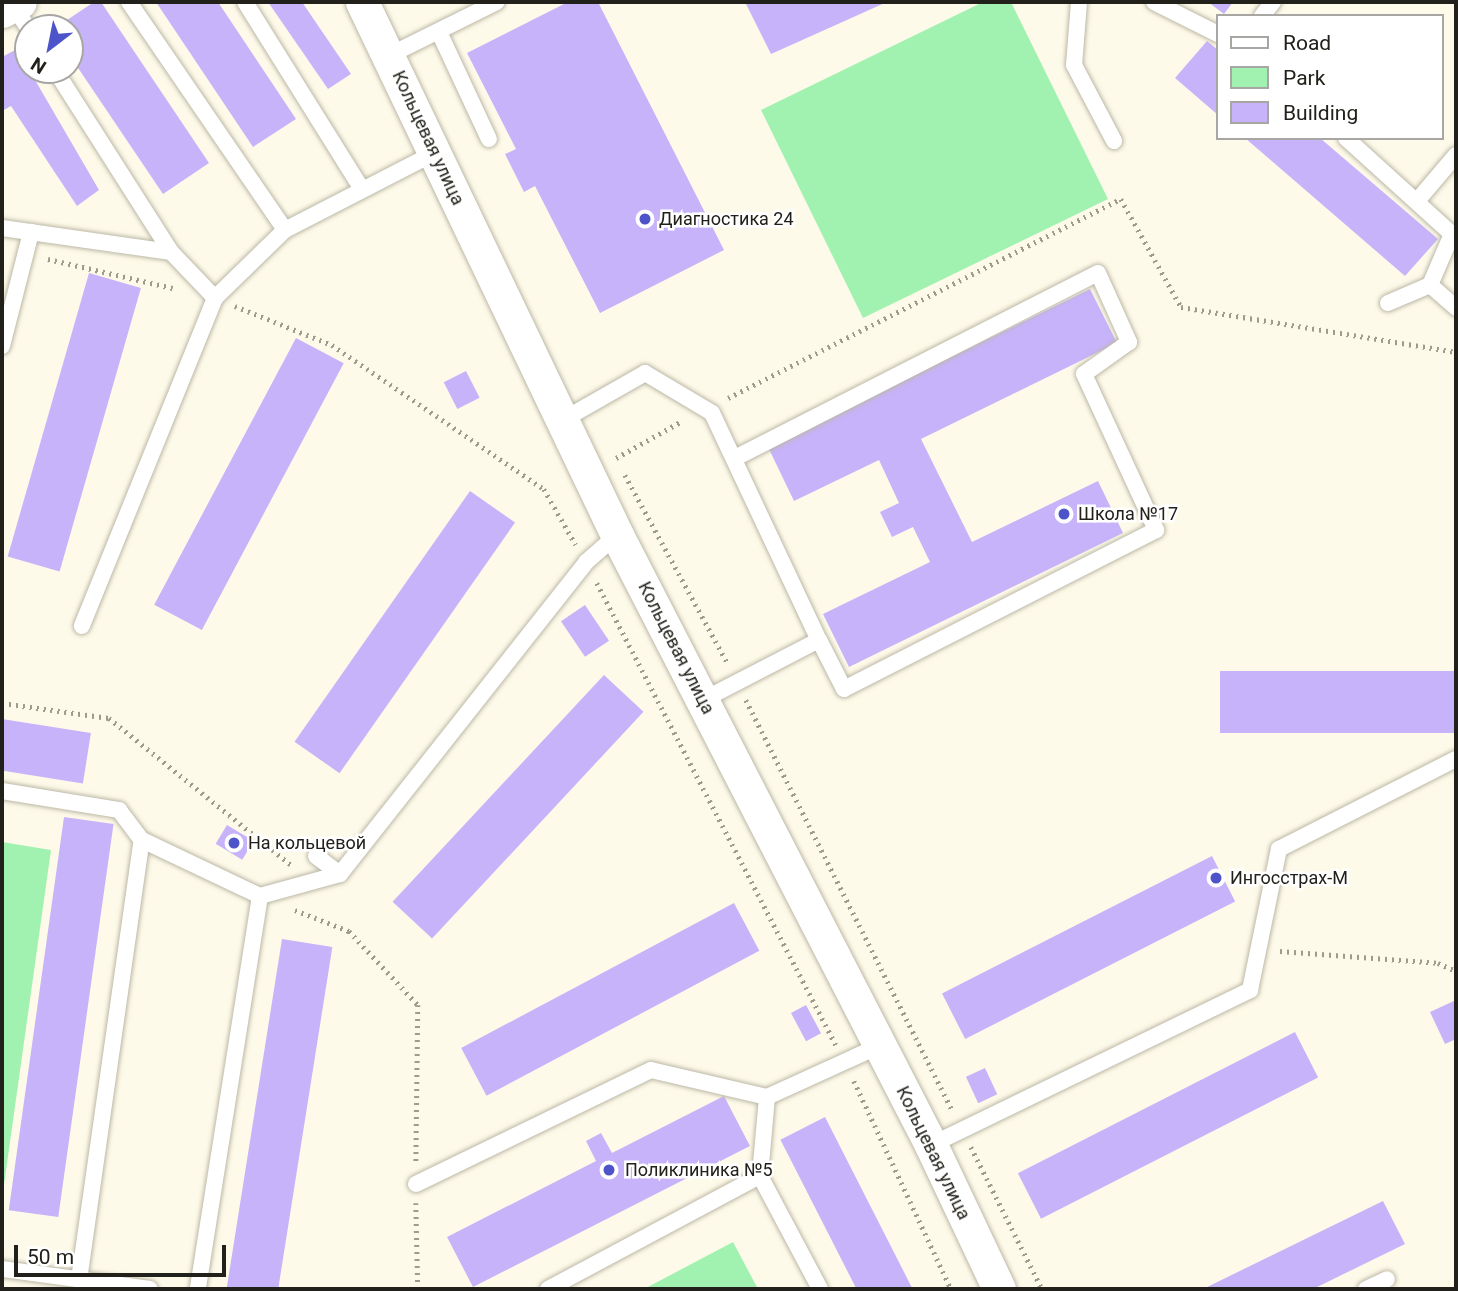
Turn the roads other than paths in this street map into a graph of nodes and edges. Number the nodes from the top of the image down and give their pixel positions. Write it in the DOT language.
graph roads {
  1 [pos="129,2"];
  2 [pos="245,2"];
  3 [pos="362,2"];
  4 [pos="1079,2"];
  5 [pos="1154,2"];
  6 [pos="489,4"];
  7 [pos="439,32"];
  8 [pos="1216,33"];
  9 [pos="390,55"];
  10 [pos="64,84"];
  11 [pos="489,139"];
  12 [pos="1348,140"];
  13 [pos="1114,141"];
  14 [pos="434,153"];
  15 [pos="1456,155"];
  16 [pos="362,189"];
  17 [pos="1417,201"];
  18 [pos="2,228"];
  19 [pos="285,230"];
  20 [pos="31,232"];
  21 [pos="171,252"];
  22 [pos="1430,285"];
  23 [pos="215,298"];
  24 [pos="1388,303"];
  25 [pos="1456,308"];
  26 [pos="2,346"];
  27 [pos="561,421"];
  28 [pos="735,458"];
  29 [pos="617,535"];
  30 [pos="82,626"];
  31 [pos="819,640"];
  32 [pos="703,700"];
  33 [pos="1456,759"];
  34 [pos="2,791"];
  35 [pos="142,840"];
  36 [pos="316,856"];
  37 [pos="340,874"];
  38 [pos="260,896"];
  39 [pos="879,1046"];
  40 [pos="767,1097"];
  41 [pos="931,1145"];
  42 [pos="760,1175"];
  43 [pos="416,1184"];
  44 [pos="2,1269"];
  45 [pos="1387,1279"];
  46 [pos="79,1280"];
  47 [pos="150,1289"];
  48 [pos="198,1289"];
  49 [pos="548,1289"];
  50 [pos="820,1289"];
  51 [pos="999,1289"];
  52 [pos="1366,1289"];
  1 -- 19 [label="lane"];
  2 -- 16 [label="lane"];
  3 -- 9 [label="street, Кольцевая улица"];
  4 -- 13 [label="lane"];
  5 -- 8 [label="lane"];
  6 -- 7 [label="lane"];
  7 -- 9 [label="lane"];
  7 -- 11 [label="lane"];
  9 -- 14 [label="street, Кольцевая улица"];
  10 -- 21 [label="lane"];
  12 -- 17 [label="lane"];
  14 -- 16 [label="lane"];
  14 -- 27 [label="street, Кольцевая улица"];
  15 -- 17 [label="lane"];
  16 -- 19 [label="lane"];
  17 -- 22 [label="lane"];
  18 -- 20 [label="lane"];
  19 -- 23 [label="lane"];
  20 -- 21 [label="lane"];
  20 -- 26 [label="lane"];
  21 -- 23 [label="lane"];
  22 -- 24 [label="lane"];
  22 -- 25 [label="lane"];
  23 -- 30 [label="lane"];
  27 -- 28 [label="lane"];
  27 -- 29 [label="street, Кольцевая улица"];
  28 -- 31 [label="lane"];
  28 -- 31 [label="lane"];
  29 -- 32 [label="street, Кольцевая улица"];
  29 -- 37 [label="lane"];
  31 -- 32 [label="lane"];
  32 -- 39 [label="street, Кольцевая улица"];
  33 -- 41 [label="lane"];
  34 -- 35 [label="lane"];
  35 -- 38 [label="lane"];
  35 -- 46 [label="lane"];
  36 -- 37 [label="lane"];
  37 -- 38 [label="lane"];
  38 -- 48 [label="lane"];
  39 -- 40 [label="lane"];
  39 -- 41 [label="street, Кольцевая улица"];
  40 -- 42 [label="lane"];
  40 -- 43 [label="lane"];
  41 -- 51 [label="street, Кольцевая улица"];
  42 -- 49 [label="lane"];
  42 -- 50 [label="lane"];
  44 -- 46 [label="lane"];
  45 -- 52 [label="lane"];
  46 -- 47 [label="lane"];
}
